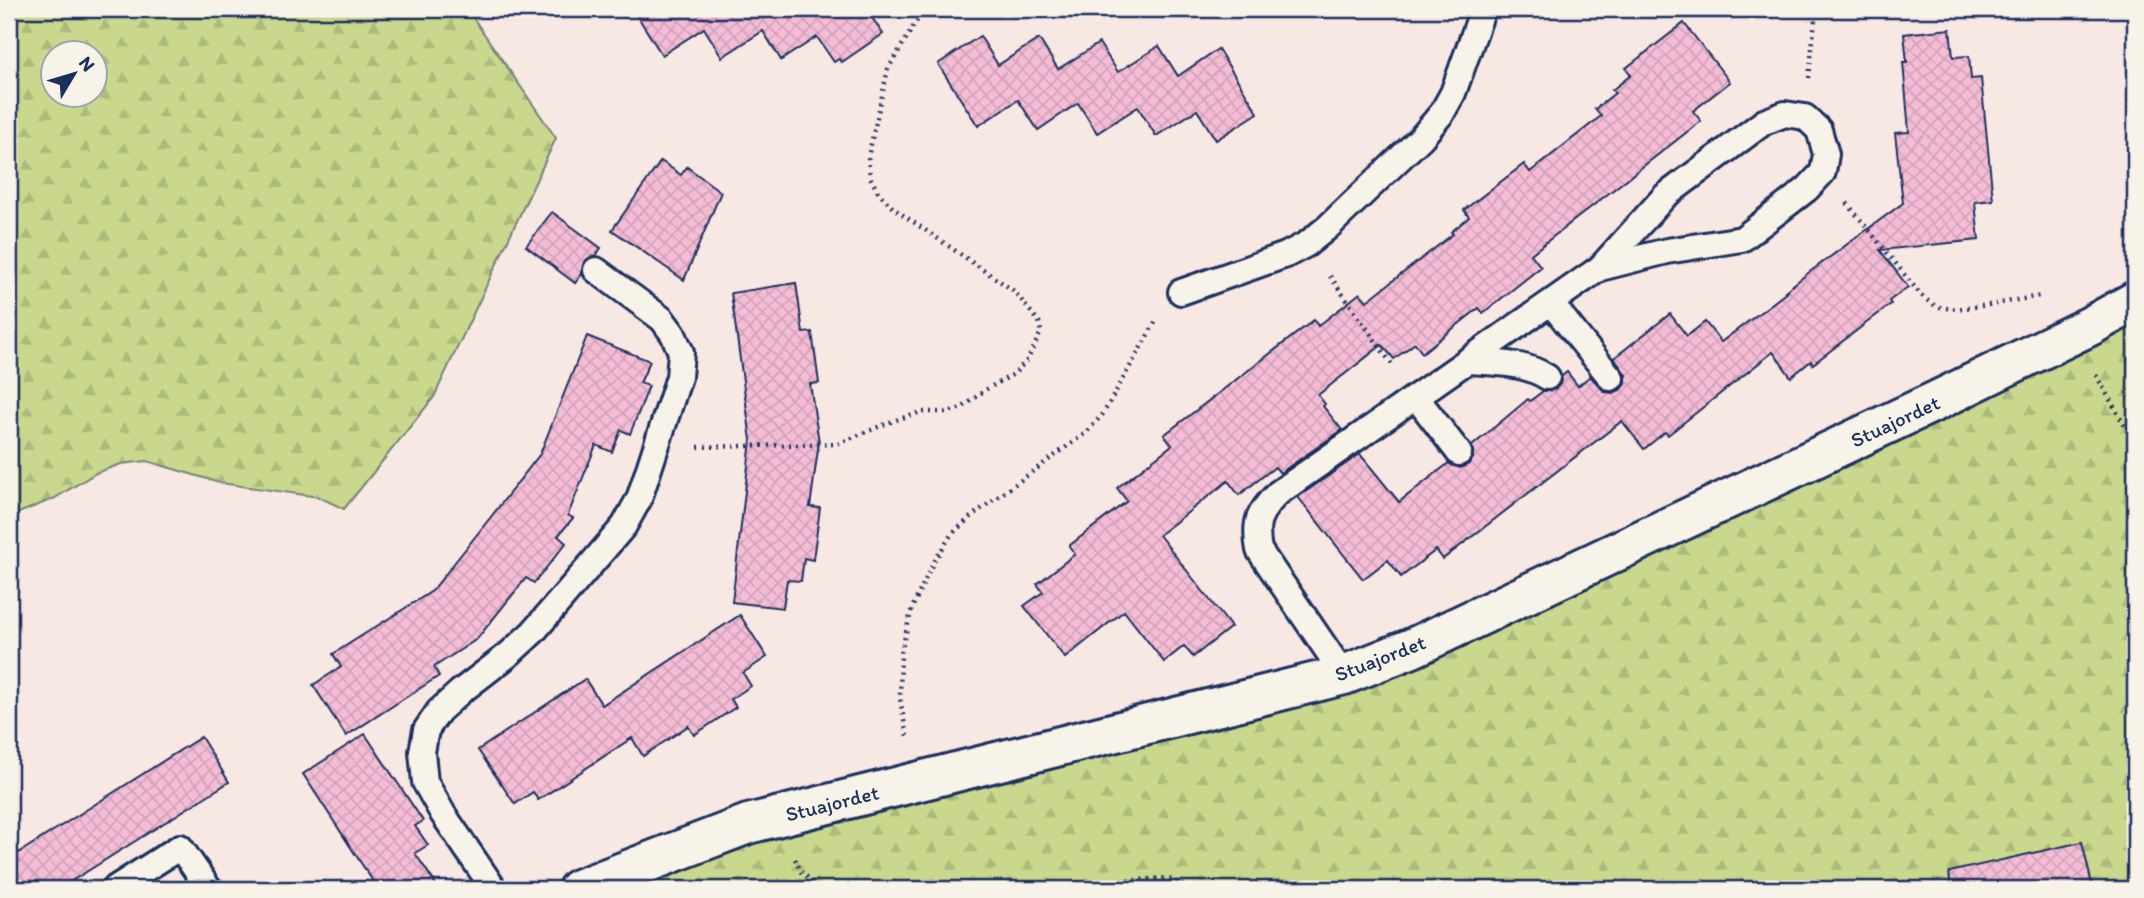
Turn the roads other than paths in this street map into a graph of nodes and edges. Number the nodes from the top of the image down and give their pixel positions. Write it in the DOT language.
graph roads {
  1 [pos="1483,9"];
  2 [pos="1600,268"];
  3 [pos="596,270"];
  4 [pos="1181,292"];
  5 [pos="2135,301"];
  6 [pos="1551,303"];
  7 [pos="1468,361"];
  8 [pos="1547,377"];
  9 [pos="1611,378"];
  10 [pos="1416,397"];
  11 [pos="1459,453"];
  12 [pos="1344,675"];
  13 [pos="114,889"];
  14 [pos="209,889"];
  15 [pos="494,889"];
  16 [pos="578,889"];
  1 -- 4 [label="lane"];
  2 -- 2 [label="lane"];
  2 -- 6 [label="lane"];
  3 -- 15 [label="lane"];
  5 -- 12 [label="street, Stuajordet"];
  6 -- 7 [label="lane"];
  6 -- 9 [label="lane"];
  7 -- 8 [label="lane"];
  7 -- 10 [label="lane"];
  10 -- 11 [label="lane"];
  10 -- 12 [label="lane"];
  12 -- 16 [label="street, Stuajordet"];
  13 -- 14 [label="lane"];
}
